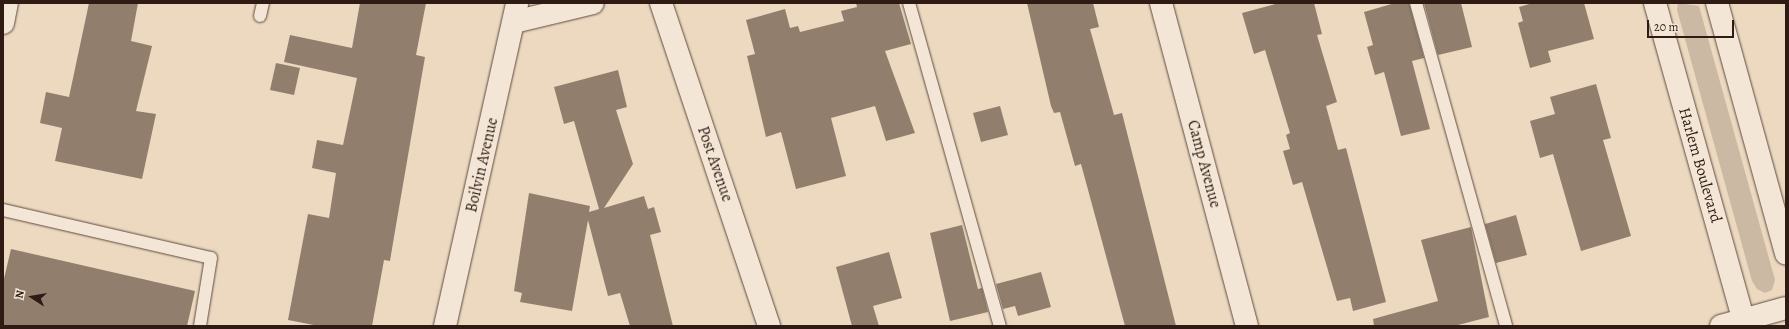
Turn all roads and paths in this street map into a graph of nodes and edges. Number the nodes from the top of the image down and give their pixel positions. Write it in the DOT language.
graph roads {
  1 [pos="7,3"];
  2 [pos="262,3"];
  3 [pos="593,3"];
  4 [pos="661,3"];
  5 [pos="909,3"];
  6 [pos="1161,3"];
  7 [pos="1416,3"];
  8 [pos="1655,3"];
  9 [pos="1717,3"];
  10 [pos="515,12"];
  11 [pos="260,16"];
  12 [pos="3,23"];
  13 [pos="3,210"];
  14 [pos="1786,254"];
  15 [pos="1786,308"];
  16 [pos="1745,323"];
  17 [pos="200,326"];
  18 [pos="446,326"];
  19 [pos="769,326"];
  20 [pos="1000,326"];
  21 [pos="1247,326"];
  22 [pos="1506,326"];
  23 [pos="1721,326"];
  1 -- 12 [label="street"];
  2 -- 11 [label="lane"];
  3 -- 10 [label="street"];
  4 -- 19 [label="street, Post Avenue"];
  5 -- 20 [label="lane"];
  6 -- 21 [label="street, Camp Avenue"];
  7 -- 22 [label="lane"];
  8 -- 16 [label="street, Harlem Boulevard"];
  9 -- 14 [label="street"];
  10 -- 18 [label="street, Boilvin Avenue"];
  13 -- 17 [label="lane"];
  15 -- 16 [label="street"];
  16 -- 23 [label="street"];
}
